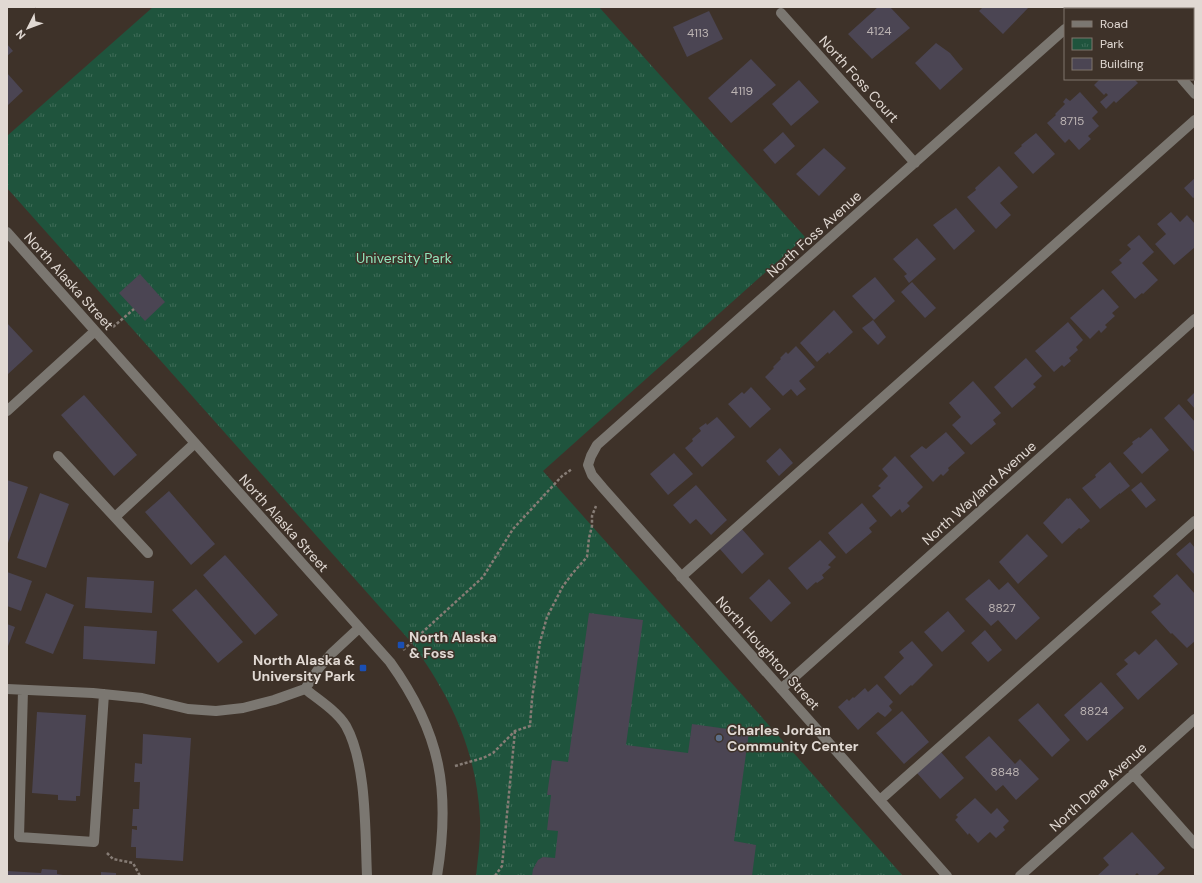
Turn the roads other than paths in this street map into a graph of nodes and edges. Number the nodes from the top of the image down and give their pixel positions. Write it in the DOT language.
graph roads {
  1 [pos="781,13"];
  2 [pos="1064,30"];
  3 [pos="1183,80"];
  4 [pos="1195,94"];
  5 [pos="1195,120"];
  6 [pos="915,163"];
  7 [pos="7,232"];
  8 [pos="1195,319"];
  9 [pos="98,334"];
  10 [pos="7,412"];
  11 [pos="195,443"];
  12 [pos="58,456"];
  13 [pos="588,465"];
  14 [pos="114,517"];
  15 [pos="1195,521"];
  16 [pos="148,553"];
  17 [pos="681,577"];
  18 [pos="359,628"];
  19 [pos="305,689"];
  20 [pos="781,689"];
  21 [pos="7,690"];
  22 [pos="23,690"];
  23 [pos="104,694"];
  24 [pos="1195,719"];
  25 [pos="1134,774"];
  26 [pos="880,800"];
  27 [pos="1195,844"];
  28 [pos="367,876"];
  29 [pos="437,876"];
  30 [pos="947,876"];
  31 [pos="1020,876"];
  1 -- 6 [label="street, North Foss Court"];
  2 -- 6 [label="street, North Foss Avenue"];
  3 -- 4 [label="street"];
  5 -- 17 [label="street"];
  6 -- 13 [label="street, North Foss Avenue"];
  7 -- 9 [label="street, North Alaska Street"];
  8 -- 20 [label="street, North Wayland Avenue"];
  9 -- 10 [label="street"];
  9 -- 11 [label="street, North Alaska Street"];
  11 -- 14 [label="street"];
  11 -- 18 [label="street, North Alaska Street"];
  12 -- 14 [label="street"];
  13 -- 17 [label="street, North Houghton Street"];
  14 -- 16 [label="street"];
  15 -- 26 [label="street"];
  17 -- 20 [label="street, North Houghton Street"];
  18 -- 19 [label="street"];
  18 -- 29 [label="street, North Alaska Street"];
  19 -- 23 [label="street"];
  19 -- 28 [label="street"];
  20 -- 26 [label="street, North Houghton Street"];
  21 -- 22 [label="street"];
  22 -- 23 [label="street"];
  22 -- 23 [label="street"];
  24 -- 25 [label="street, North Dana Avenue"];
  25 -- 27 [label="street"];
  25 -- 31 [label="street, North Dana Avenue"];
  26 -- 30 [label="street, North Houghton Street"];
}
